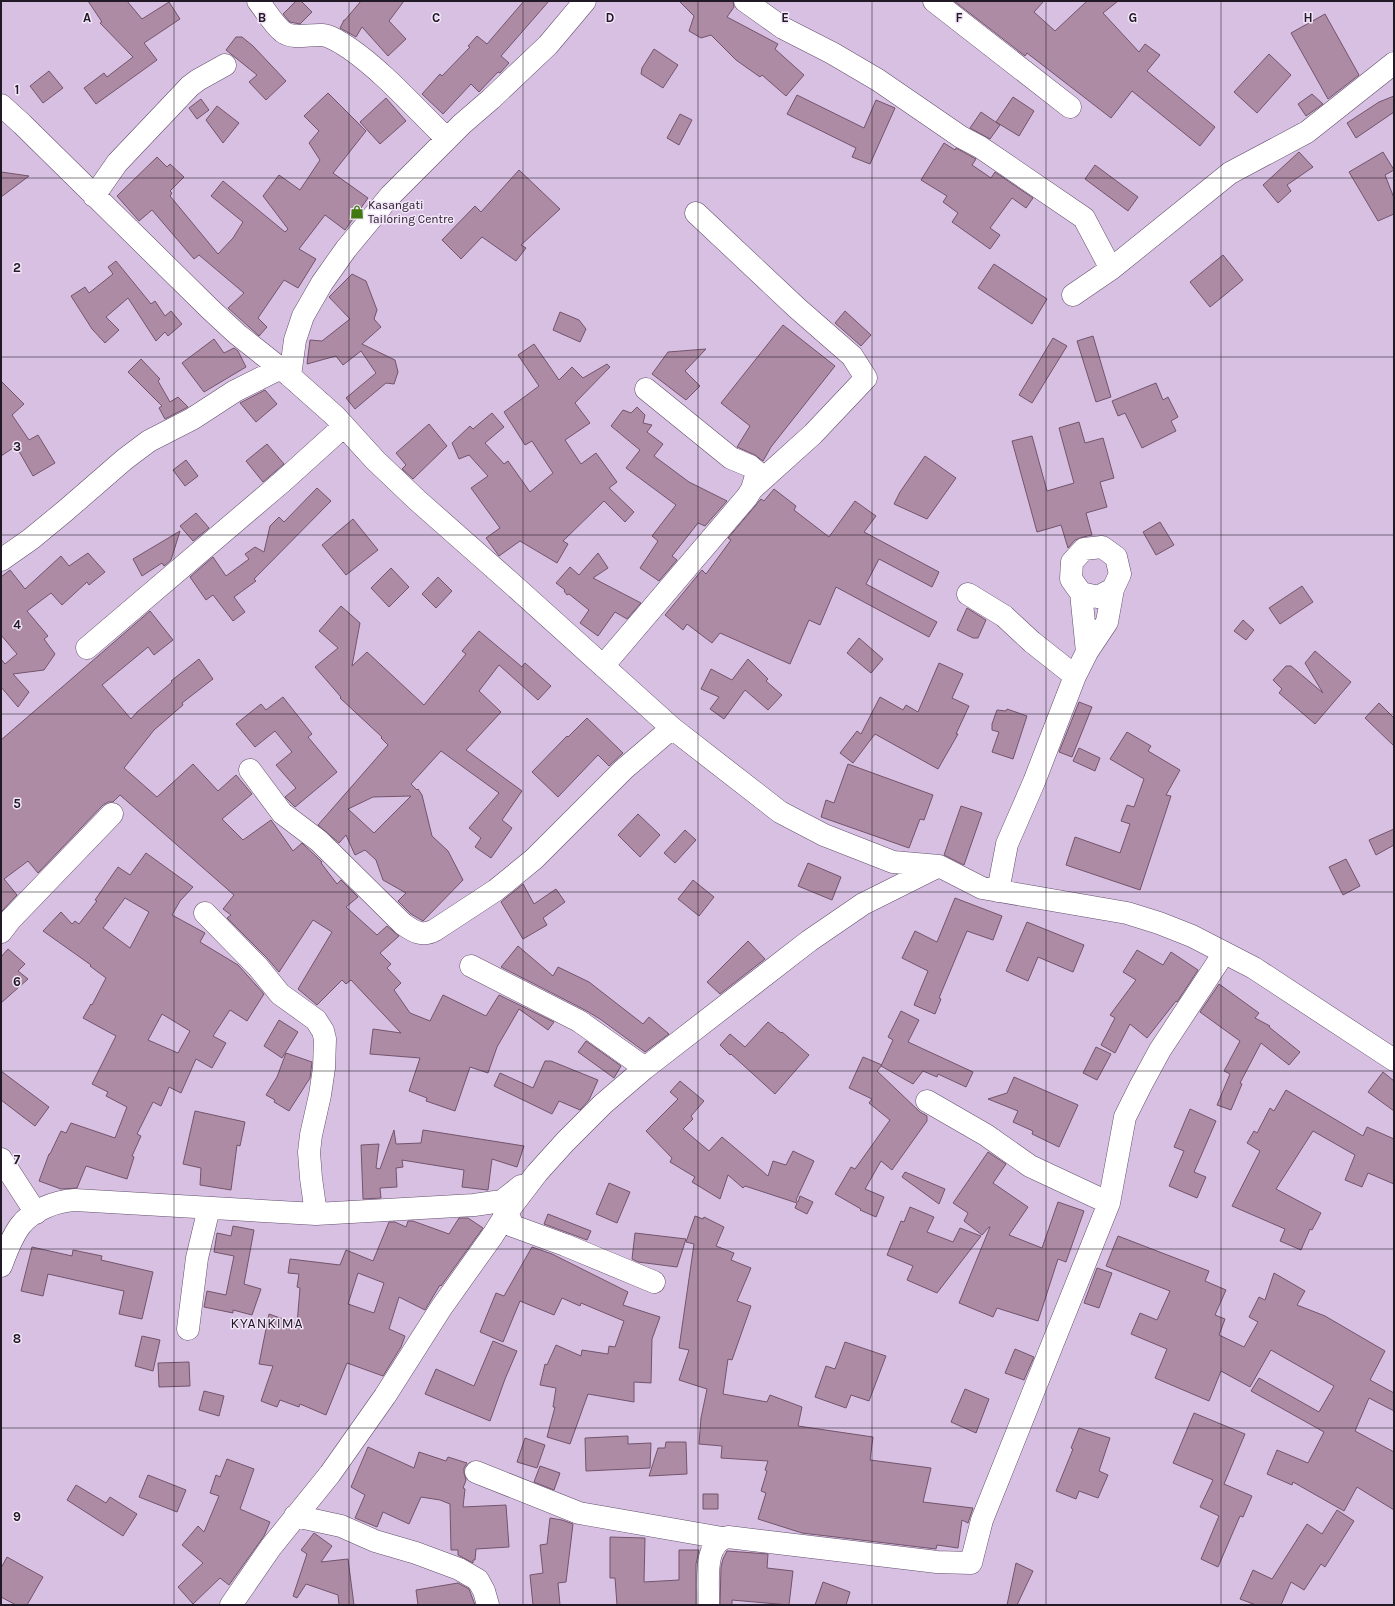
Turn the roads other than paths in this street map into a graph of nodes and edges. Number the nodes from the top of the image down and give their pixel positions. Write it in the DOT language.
graph roads {
  1 [pos="258,1"];
  2 [pos="585,1"];
  3 [pos="745,1"];
  4 [pos="934,1"];
  5 [pos="1394,63"];
  6 [pos="225,65"];
  7 [pos="1,105"];
  8 [pos="1070,108"];
  9 [pos="447,139"];
  10 [pos="94,196"];
  11 [pos="696,213"];
  12 [pos="1111,268"];
  13 [pos="1073,295"];
  14 [pos="284,372"];
  15 [pos="646,389"];
  16 [pos="344,426"];
  17 [pos="752,489"];
  18 [pos="1,560"];
  19 [pos="1113,589"];
  20 [pos="1081,593"];
  21 [pos="968,594"];
  22 [pos="87,648"];
  23 [pos="1087,652"];
  24 [pos="603,666"];
  25 [pos="1075,676"];
  26 [pos="672,728"];
  27 [pos="250,770"];
  28 [pos="112,814"];
  29 [pos="939,866"];
  30 [pos="998,891"];
  31 [pos="205,913"];
  32 [pos="1,932"];
  33 [pos="1224,953"];
  34 [pos="471,966"];
  35 [pos="1394,1060"];
  36 [pos="645,1068"];
  37 [pos="927,1101"];
  38 [pos="1,1159"];
  39 [pos="1109,1203"];
  40 [pos="505,1206"];
  41 [pos="209,1208"];
  42 [pos="36,1213"];
  43 [pos="316,1214"];
  44 [pos="1,1266"];
  45 [pos="654,1282"];
  46 [pos="188,1329"];
  47 [pos="476,1472"];
  48 [pos="295,1516"];
  49 [pos="722,1538"];
  50 [pos="231,1605"];
  51 [pos="488,1605"];
  52 [pos="708,1605"];
  1 -- 9 [label="street"];
  2 -- 9 [label="street"];
  3 -- 12 [label="street"];
  4 -- 8 [label="street"];
  5 -- 12 [label="street"];
  6 -- 10 [label="street"];
  7 -- 10 [label="street"];
  9 -- 14 [label="street"];
  10 -- 14 [label="street"];
  11 -- 17 [label="street"];
  12 -- 13 [label="street"];
  14 -- 16 [label="street"];
  14 -- 18 [label="street"];
  15 -- 17 [label="street"];
  16 -- 22 [label="street"];
  16 -- 24 [label="street"];
  17 -- 24 [label="street"];
  19 -- 20 [label="street"];
  19 -- 20 [label="street"];
  19 -- 23 [label="street"];
  20 -- 23 [label="street"];
  21 -- 25 [label="street"];
  23 -- 25 [label="street"];
  24 -- 26 [label="street"];
  25 -- 30 [label="street"];
  26 -- 27 [label="street"];
  26 -- 29 [label="street"];
  28 -- 32 [label="street"];
  29 -- 30 [label="street"];
  29 -- 36 [label="street"];
  30 -- 33 [label="street"];
  31 -- 43 [label="street"];
  33 -- 35 [label="street"];
  33 -- 39 [label="street"];
  34 -- 36 [label="street"];
  36 -- 40 [label="street"];
  37 -- 39 [label="street"];
  38 -- 42 [label="street"];
  39 -- 49 [label="street"];
  40 -- 43 [label="street"];
  40 -- 45 [label="street"];
  40 -- 48 [label="street"];
  41 -- 42 [label="street"];
  41 -- 43 [label="street"];
  41 -- 46 [label="street"];
  42 -- 44 [label="street"];
  47 -- 49 [label="street"];
  48 -- 50 [label="street"];
  48 -- 51 [label="street"];
  49 -- 52 [label="street"];
}
